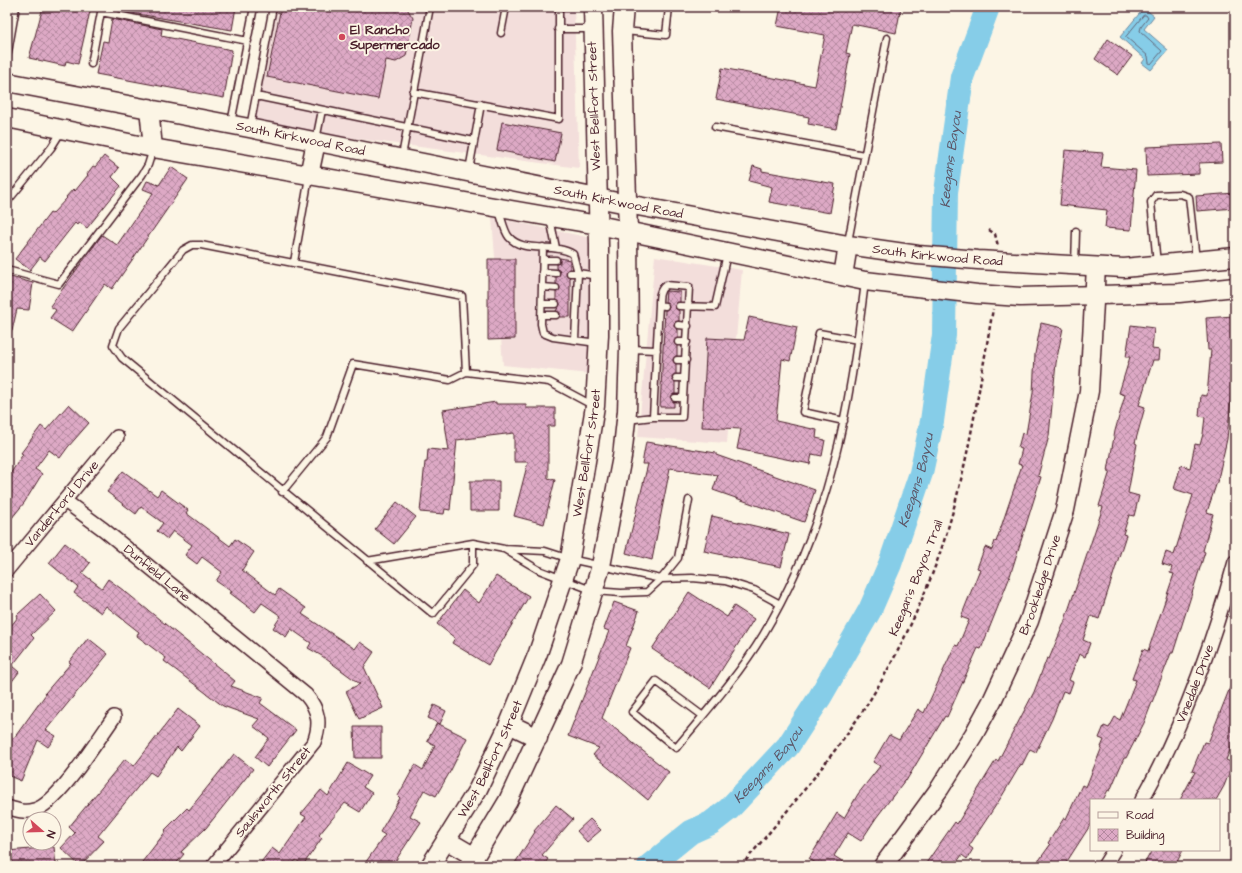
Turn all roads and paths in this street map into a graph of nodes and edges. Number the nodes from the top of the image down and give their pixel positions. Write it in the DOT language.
graph roads {
  1 [pos="16,7"];
  2 [pos="254,7"];
  3 [pos="273,7"];
  4 [pos="430,7"];
  5 [pos="506,7"];
  6 [pos="559,7"];
  7 [pos="593,7"];
  8 [pos="624,7"];
  9 [pos="668,7"];
  10 [pos="101,10"];
  11 [pos="558,29"];
  12 [pos="592,29"];
  13 [pos="622,31"];
  14 [pos="501,33"];
  15 [pos="887,38"];
  16 [pos="248,41"];
  17 [pos="7,58"];
  18 [pos="91,64"];
  19 [pos="7,82"];
  20 [pos="413,92"];
  21 [pos="256,96"];
  22 [pos="481,104"];
  23 [pos="149,108"];
  24 [pos="322,110"];
  25 [pos="7,118"];
  26 [pos="231,124"];
  27 [pos="715,127"];
  28 [pos="250,128"];
  29 [pos="406,128"];
  30 [pos="62,129"];
  31 [pos="474,141"];
  32 [pos="316,142"];
  33 [pos="153,148"];
  34 [pos="864,155"];
  35 [pos="401,158"];
  36 [pos="469,172"];
  37 [pos="309,175"];
  38 [pos="597,198"];
  39 [pos="7,202"];
  40 [pos="627,204"];
  41 [pos="498,208"];
  42 [pos="550,218"];
  43 [pos="598,225"];
  44 [pos="989,230"];
  45 [pos="1076,231"];
  46 [pos="628,232"];
  47 [pos="848,245"];
  48 [pos="543,246"];
  49 [pos="556,248"];
  50 [pos="728,252"];
  51 [pos="1235,257"];
  52 [pos="543,260"];
  53 [pos="556,260"];
  54 [pos="294,262"];
  55 [pos="998,262"];
  56 [pos="1196,262"];
  57 [pos="1157,265"];
  58 [pos="1075,266"];
  59 [pos="1096,267"];
  60 [pos="7,270"];
  61 [pos="542,272"];
  62 [pos="556,273"];
  63 [pos="570,273"];
  64 [pos="578,273"];
  65 [pos="599,276"];
  66 [pos="843,276"];
  67 [pos="865,281"];
  68 [pos="1235,287"];
  69 [pos="542,288"];
  70 [pos="556,288"];
  71 [pos="570,288"];
  72 [pos="577,288"];
  73 [pos="1096,295"];
  74 [pos="995,296"];
  75 [pos="542,304"];
  76 [pos="556,304"];
  77 [pos="680,306"];
  78 [pos="689,306"];
  79 [pos="542,315"];
  80 [pos="556,315"];
  81 [pos="678,325"];
  82 [pos="688,326"];
  83 [pos="575,340"];
  84 [pos="858,340"];
  85 [pos="678,342"];
  86 [pos="687,342"];
  87 [pos="598,344"];
  88 [pos="629,349"];
  89 [pos="657,350"];
  90 [pos="677,360"];
  91 [pos="686,360"];
  92 [pos="466,372"];
  93 [pos="676,378"];
  94 [pos="684,378"];
  95 [pos="674,398"];
  96 [pos="683,398"];
  97 [pos="595,406"];
  98 [pos="653,417"];
  99 [pos="626,420"];
  100 [pos="844,421"];
  101 [pos="117,437"];
  102 [pos="282,492"];
  103 [pos="689,500"];
  104 [pos="66,501"];
  105 [pos="474,543"];
  106 [pos="504,549"];
  107 [pos="570,559"];
  108 [pos="367,561"];
  109 [pos="1235,562"];
  110 [pos="601,566"];
  111 [pos="7,570"];
  112 [pos="564,579"];
  113 [pos="661,579"];
  114 [pos="594,591"];
  115 [pos="780,604"];
  116 [pos="247,647"];
  117 [pos="703,716"];
  118 [pos="114,717"];
  119 [pos="509,724"];
  120 [pos="538,738"];
  121 [pos="1143,799"];
  122 [pos="7,807"];
  123 [pos="446,840"];
  124 [pos="1113,851"];
  125 [pos="472,861"];
  126 [pos="213,866"];
  127 [pos="430,866"];
  128 [pos="741,866"];
  129 [pos="883,866"];
  130 [pos="1104,866"];
  1 -- 17 [label="lane"];
  2 -- 16 [label="lane"];
  3 -- 21 [label="lane"];
  4 -- 20 [label="lane"];
  5 -- 14 [label="lane"];
  6 -- 11 [label="lane"];
  7 -- 12 [label="main road, West Bellfort Street"];
  8 -- 13 [label="main road"];
  9 -- 13 [label="lane"];
  10 -- 16 [label="lane"];
  10 -- 18 [label="lane"];
  11 -- 12 [label="lane"];
  11 -- 22 [label="lane"];
  12 -- 13 [label="main road"];
  12 -- 38 [label="main road, West Bellfort Street"];
  13 -- 40 [label="main road"];
  15 -- 34 [label="lane"];
  16 -- 26 [label="lane"];
  19 -- 23 [label="main road, South Kirkwood Road"];
  20 -- 22 [label="lane"];
  20 -- 29 [label="lane"];
  21 -- 24 [label="lane"];
  21 -- 28 [label="lane"];
  22 -- 31 [label="lane"];
  23 -- 26 [label="main road, South Kirkwood Road"];
  23 -- 33 [label="main road"];
  24 -- 29 [label="lane"];
  24 -- 32 [label="lane"];
  25 -- 30 [label="main road, South Kirkwood Road"];
  26 -- 28 [label="main road, South Kirkwood Road"];
  27 -- 34 [label="lane"];
  28 -- 32 [label="main road, South Kirkwood Road"];
  29 -- 31 [label="lane"];
  29 -- 35 [label="lane"];
  30 -- 33 [label="main road, South Kirkwood Road"];
  30 -- 39 [label="lane"];
  31 -- 36 [label="lane"];
  32 -- 35 [label="main road, South Kirkwood Road"];
  32 -- 37 [label="main road"];
  33 -- 37 [label="main road, South Kirkwood Road"];
  33 -- 60 [label="lane"];
  34 -- 47 [label="lane"];
  35 -- 36 [label="main road, South Kirkwood Road"];
  36 -- 38 [label="main road, South Kirkwood Road"];
  37 -- 41 [label="main road, South Kirkwood Road"];
  37 -- 54 [label="lane"];
  38 -- 40 [label="main road, South Kirkwood Road"];
  38 -- 43 [label="main road, West Bellfort Street"];
  40 -- 46 [label="main road"];
  40 -- 47 [label="main road, South Kirkwood Road"];
  41 -- 42 [label="main road, South Kirkwood Road"];
  41 -- 48 [label="lane"];
  42 -- 43 [label="main road, South Kirkwood Road"];
  42 -- 49 [label="lane"];
  43 -- 46 [label="main road, South Kirkwood Road"];
  43 -- 65 [label="main road, West Bellfort Street"];
  44 -- 55 [label="path"];
  45 -- 58 [label="lane"];
  46 -- 50 [label="main road, South Kirkwood Road"];
  46 -- 88 [label="main road"];
  47 -- 55 [label="main road, South Kirkwood Road"];
  47 -- 66 [label="main road"];
  48 -- 49 [label="lane"];
  48 -- 52 [label="lane"];
  49 -- 64 [label="lane"];
  50 -- 66 [label="main road, South Kirkwood Road"];
  50 -- 78 [label="lane"];
  51 -- 56 [label="main road, South Kirkwood Road"];
  52 -- 53 [label="lane"];
  52 -- 61 [label="lane"];
  54 -- 92 [label="lane"];
  54 -- 102 [label="lane"];
  55 -- 58 [label="main road, South Kirkwood Road"];
  56 -- 57 [label="main road, South Kirkwood Road"];
  56 -- 57 [label="lane"];
  57 -- 59 [label="main road, South Kirkwood Road"];
  58 -- 59 [label="main road, South Kirkwood Road"];
  59 -- 73 [label="main road, Brookledge Drive"];
  61 -- 62 [label="lane"];
  61 -- 69 [label="lane"];
  63 -- 64 [label="lane"];
  64 -- 65 [label="lane"];
  64 -- 72 [label="lane"];
  65 -- 87 [label="main road, West Bellfort Street"];
  66 -- 67 [label="main road, South Kirkwood Road"];
  67 -- 74 [label="main road, South Kirkwood Road"];
  67 -- 84 [label="lane"];
  68 -- 73 [label="main road, South Kirkwood Road"];
  69 -- 70 [label="lane"];
  69 -- 75 [label="lane"];
  71 -- 72 [label="lane"];
  72 -- 83 [label="lane"];
  73 -- 74 [label="main road, South Kirkwood Road"];
  73 -- 129 [label="main road, Brookledge Drive"];
  74 -- 128 [label="path, Keegan's Bayou Trail"];
  75 -- 76 [label="lane"];
  75 -- 79 [label="lane"];
  77 -- 78 [label="lane"];
  78 -- 82 [label="lane"];
  78 -- 89 [label="lane"];
  79 -- 80 [label="lane"];
  79 -- 83 [label="lane"];
  81 -- 82 [label="lane"];
  82 -- 86 [label="lane"];
  83 -- 87 [label="lane"];
  84 -- 100 [label="lane"];
  84 -- 100 [label="lane"];
  85 -- 86 [label="lane"];
  86 -- 91 [label="lane"];
  87 -- 97 [label="main road, West Bellfort Street"];
  88 -- 89 [label="lane"];
  88 -- 99 [label="main road"];
  89 -- 98 [label="lane"];
  90 -- 91 [label="lane"];
  91 -- 94 [label="lane"];
  92 -- 97 [label="lane"];
  92 -- 102 [label="lane"];
  93 -- 94 [label="lane"];
  94 -- 96 [label="lane"];
  95 -- 96 [label="lane"];
  96 -- 98 [label="lane"];
  97 -- 107 [label="main road, West Bellfort Street"];
  98 -- 99 [label="lane"];
  99 -- 110 [label="main road"];
  100 -- 115 [label="lane"];
  101 -- 104 [label="street, Vanderford Drive"];
  102 -- 108 [label="lane"];
  103 -- 113 [label="lane"];
  104 -- 111 [label="street, Vanderford Drive"];
  104 -- 116 [label="street, Dunfield Lane"];
  105 -- 106 [label="lane"];
  105 -- 108 [label="lane"];
  105 -- 108 [label="lane"];
  106 -- 107 [label="lane"];
  106 -- 112 [label="lane"];
  107 -- 110 [label="lane"];
  107 -- 112 [label="main road, West Bellfort Street"];
  109 -- 121 [label="street, Vinedale Drive"];
  110 -- 113 [label="lane"];
  110 -- 114 [label="main road"];
  112 -- 114 [label="lane"];
  112 -- 119 [label="main road, West Bellfort Street"];
  113 -- 114 [label="lane"];
  113 -- 115 [label="lane"];
  114 -- 120 [label="main road"];
  115 -- 117 [label="lane"];
  116 -- 126 [label="street, Saulsworth Street"];
  117 -- 117 [label="lane"];
  118 -- 122 [label="street"];
  119 -- 120 [label="main road"];
  119 -- 123 [label="main road, West Bellfort Street"];
  120 -- 125 [label="main road"];
  123 -- 125 [label="main road"];
  123 -- 127 [label="main road, West Bellfort Street"];
  124 -- 130 [label="street"];
}
